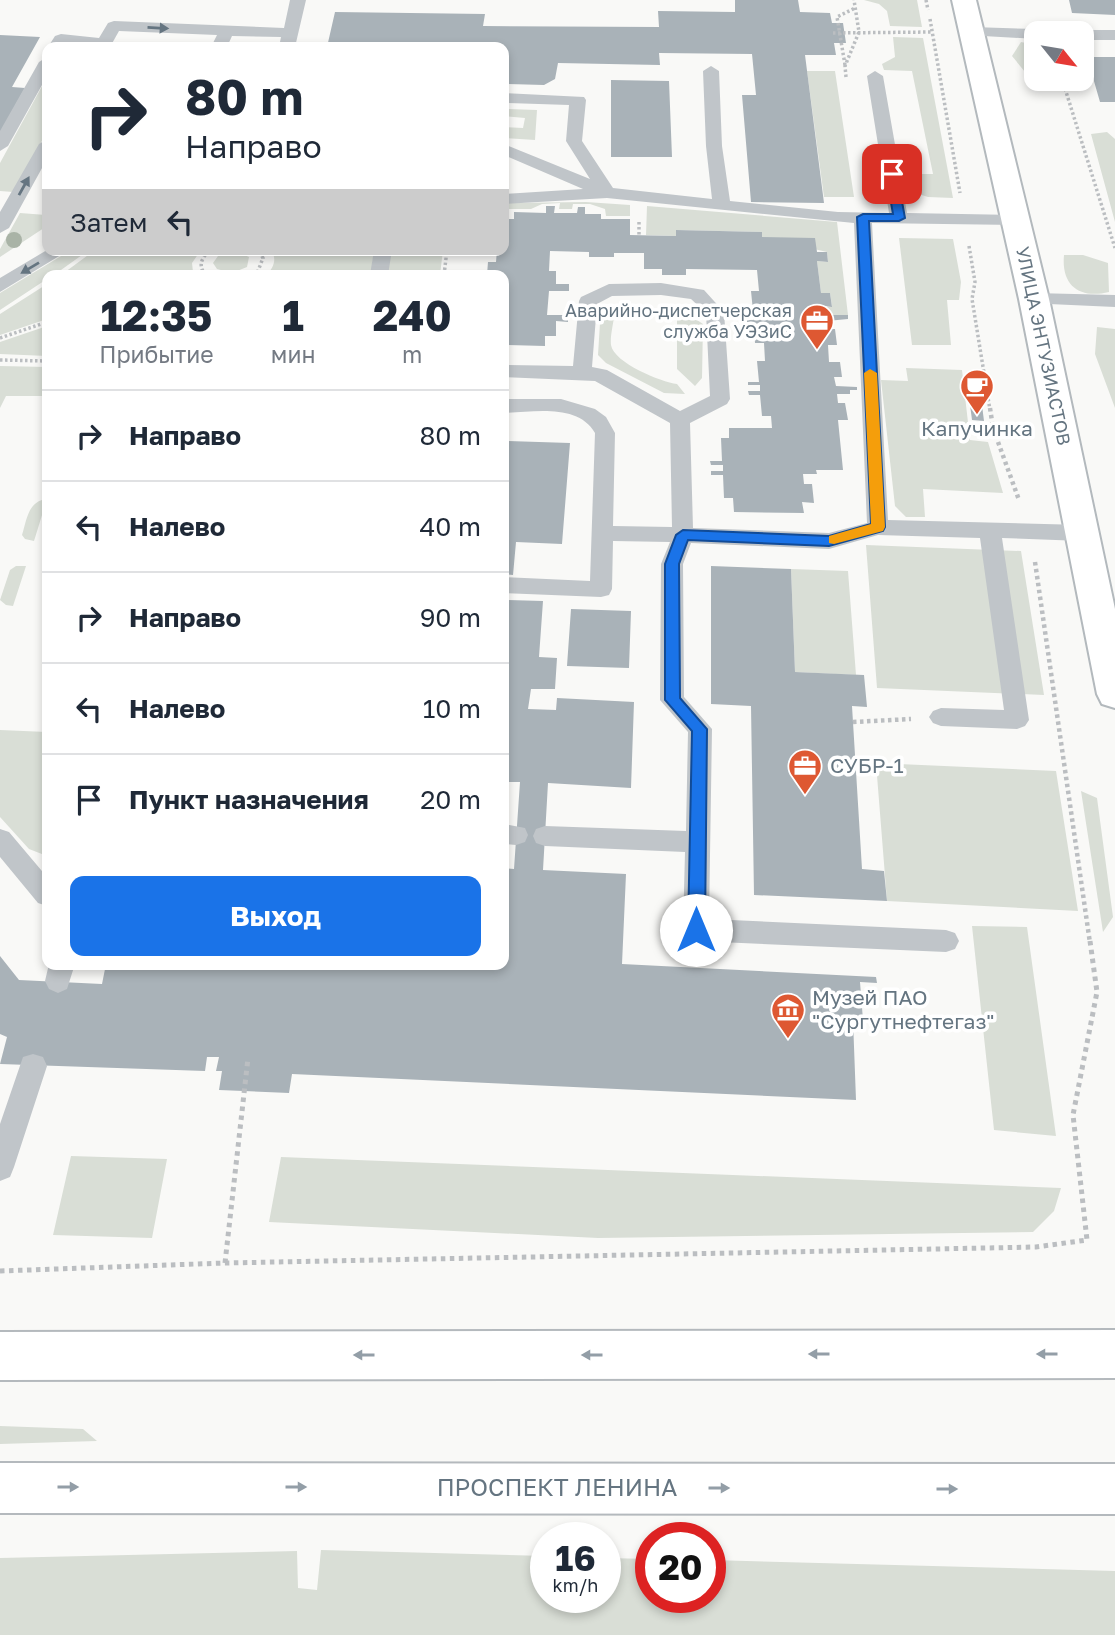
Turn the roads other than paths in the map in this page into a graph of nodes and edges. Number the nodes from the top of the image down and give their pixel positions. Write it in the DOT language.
graph roads {
  1 [pos="298,0"];
  2 [pos="964,0"];
  3 [pos="226,31"];
  4 [pos="972,32"];
  5 [pos="1024,33"];
  6 [pos="1094,35"];
  7 [pos="1115,35"];
  8 [pos="288,40"];
  9 [pos="59,42"];
  10 [pos="82,42"];
  11 [pos="105,42"];
  12 [pos="221,42"];
  13 [pos="42,71"];
  14 [pos="710,71"];
  15 [pos="875,76"];
  16 [pos="509,98"];
  17 [pos="0,146"];
  18 [pos="509,151"];
  19 [pos="42,153"];
  20 [pos="607,193"];
  21 [pos="509,199"];
  22 [pos="722,205"];
  23 [pos="863,217"];
  24 [pos="899,218"];
  25 [pos="1016,219"];
  26 [pos="0,228"];
  27 [pos="50,256"];
  28 [pos="0,286"];
  29 [pos="1034,299"];
  30 [pos="1115,300"];
  31 [pos="509,371"];
  32 [pos="582,372"];
  33 [pos="509,405"];
  34 [pos="680,420"];
  35 [pos="878,527"];
  36 [pos="990,531"];
  37 [pos="602,533"];
  38 [pos="1082,533"];
  39 [pos="683,535"];
  40 [pos="509,585"];
  41 [pos="1115,694"];
  42 [pos="941,717"];
  43 [pos="545,836"];
  44 [pos="0,839"];
  45 [pos="696,842"];
  46 [pos="42,889"];
  47 [pos="946,941"];
  48 [pos="33,1066"];
  49 [pos="5,1139"];
  50 [pos="0,1167"];
  51 [pos="1115,1354"];
  52 [pos="0,1356"];
  53 [pos="0,1488"];
  54 [pos="1115,1489"];
  1 -- 8 [label="lane"];
  2 -- 4 [label="main road, УЛИЦА ЭНТУЗИАСТОВ"];
  3 -- 8 [label="lane"];
  11 -- 3 [label="lane, one-way"];
  3 -- 12 [label="lane"];
  4 -- 5 [label="lane"];
  4 -- 25 [label="main road, УЛИЦА ЭНТУЗИАСТОВ"];
  6 -- 7 [label="lane"];
  9 -- 10 [label="lane"];
  13 -- 17 [label="lane"];
  14 -- 22 [label="lane"];
  15 -- 24 [label="lane"];
  16 -- 20 [label="lane"];
  18 -- 20 [label="lane"];
  26 -- 19 [label="lane, one-way"];
  20 -- 21 [label="lane"];
  20 -- 22 [label="lane"];
  22 -- 23 [label="lane"];
  23 -- 24 [label="lane"];
  23 -- 35 [label="lane"];
  24 -- 25 [label="lane"];
  25 -- 29 [label="main road, УЛИЦА ЭНТУЗИАСТОВ"];
  27 -- 28 [label="lane, one-way"];
  29 -- 30 [label="lane"];
  29 -- 38 [label="main road, УЛИЦА ЭНТУЗИАСТОВ"];
  31 -- 32 [label="lane"];
  32 -- 34 [label="lane"];
  32 -- 34 [label="lane"];
  33 -- 37 [label="lane"];
  34 -- 39 [label="lane"];
  35 -- 36 [label="lane"];
  35 -- 39 [label="lane"];
  36 -- 38 [label="lane"];
  36 -- 42 [label="lane"];
  37 -- 39 [label="lane"];
  37 -- 40 [label="lane"];
  38 -- 41 [label="main road, УЛИЦА ЭНТУЗИАСТОВ"];
  39 -- 45 [label="lane"];
  43 -- 45 [label="lane"];
  44 -- 46 [label="lane"];
  45 -- 47 [label="lane"];
  48 -- 49 [label="lane"];
  49 -- 50 [label="lane"];
  51 -- 52 [label="main road, one-way"];
  53 -- 54 [label="main road, ПРОСПЕКТ ЛЕНИНА, one-way"];
}
